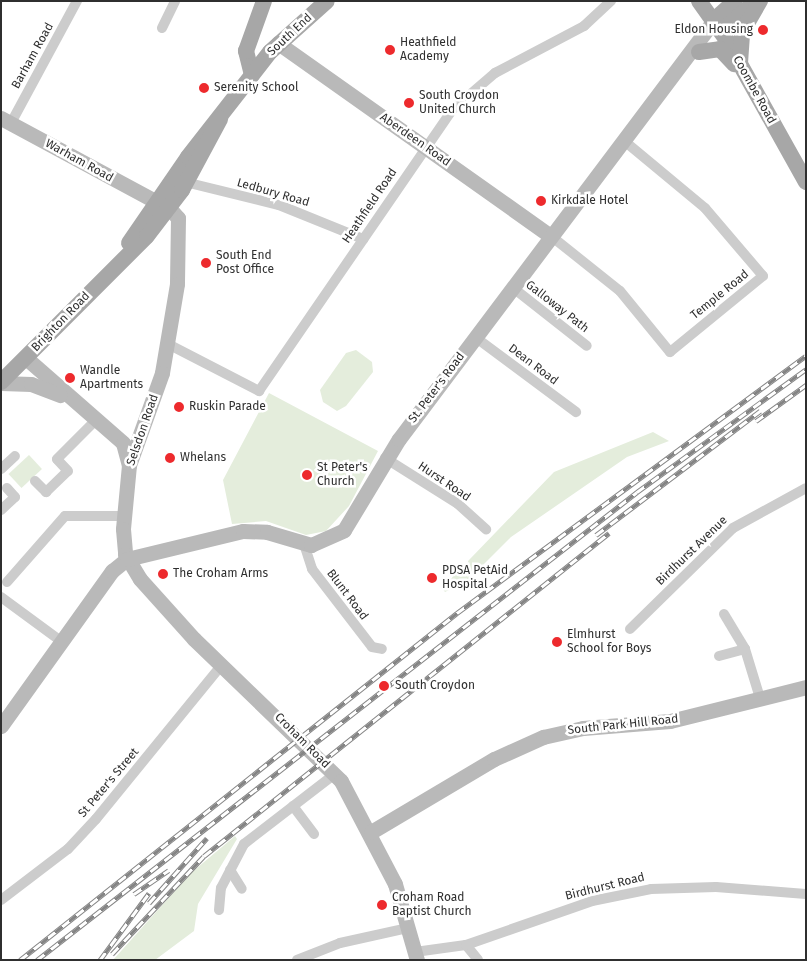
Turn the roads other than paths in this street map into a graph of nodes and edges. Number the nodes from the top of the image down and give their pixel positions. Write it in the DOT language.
graph roads {
  1 [pos="77,1"];
  2 [pos="175,1"];
  3 [pos="264,1"];
  4 [pos="327,1"];
  5 [pos="611,1"];
  6 [pos="699,1"];
  7 [pos="736,1"];
  8 [pos="756,1"];
  9 [pos="760,1"];
  10 [pos="718,25"];
  11 [pos="162,28"];
  12 [pos="278,43"];
  13 [pos="699,52"];
  14 [pos="257,69"];
  15 [pos="676,72"];
  16 [pos="743,72"];
  17 [pos="6,121"];
  18 [pos="623,140"];
  19 [pos="426,148"];
  20 [pos="180,180"];
  21 [pos="806,182"];
  22 [pos="163,209"];
  23 [pos="551,236"];
  24 [pos="362,239"];
  25 [pos="512,287"];
  26 [pos="475,337"];
  27 [pos="166,344"];
  28 [pos="587,346"];
  29 [pos="26,358"];
  30 [pos="1,382"];
  31 [pos="74,403"];
  32 [pos="148,412"];
  33 [pos="576,412"];
  34 [pos="94,421"];
  35 [pos="125,446"];
  36 [pos="15,456"];
  37 [pos="385,458"];
  38 [pos="129,465"];
  39 [pos="1,469"];
  40 [pos="35,481"];
  41 [pos="6,488"];
  42 [pos="806,488"];
  43 [pos="1,510"];
  44 [pos="123,516"];
  45 [pos="486,529"];
  46 [pos="304,544"];
  47 [pos="127,560"];
  48 [pos="7,582"];
  49 [pos="1,597"];
  50 [pos="724,614"];
  51 [pos="630,629"];
  52 [pos="62,642"];
  53 [pos="382,649"];
  54 [pos="745,649"];
  55 [pos="719,656"];
  56 [pos="221,666"];
  57 [pos="806,687"];
  58 [pos="760,698"];
  59 [pos="1,726"];
  60 [pos="335,774"];
  61 [pos="293,806"];
  62 [pos="371,832"];
  63 [pos="314,834"];
  64 [pos="230,870"];
  65 [pos="242,889"];
  66 [pos="806,894"];
  67 [pos="1,900"];
  68 [pos="219,910"];
  69 [pos="408,928"];
  70 [pos="466,945"];
  71 [pos="416,956"];
  72 [pos="298,960"];
  73 [pos="478,960"];
  1 -- 17 [label="street, Barham Road"];
  2 -- 11 [label="street"];
  3 -- 14 [label="main road"];
  4 -- 12 [label="main road, South End"];
  5 -- 19 [label="street, Heathfield Road"];
  6 -- 10 [label="main road, Coombe Road"];
  7 -- 10 [label="main road"];
  8 -- 10 [label="main road"];
  9 -- 16 [label="main road"];
  10 -- 13 [label="main road, St. Peter's Road"];
  10 -- 15 [label="main road, St. Peter's Road"];
  10 -- 16 [label="main road, Coombe Road"];
  12 -- 14 [label="main road, South End"];
  12 -- 19 [label="main road, Aberdeen Road"];
  13 -- 15 [label="main road, St. Peter's Road"];
  13 -- 16 [label="main road"];
  14 -- 20 [label="main road, South End"];
  15 -- 18 [label="main road, St. Peter's Road"];
  16 -- 21 [label="main road, Coombe Road"];
  17 -- 22 [label="main road, Warham Road"];
  18 -- 23 [label="main road, St. Peter's Road"];
  18 -- 23 [label="street, Temple Road"];
  19 -- 23 [label="main road, Aberdeen Road"];
  19 -- 24 [label="street, Heathfield Road"];
  20 -- 22 [label="main road, South End"];
  20 -- 24 [label="street, Ledbury Road"];
  22 -- 27 [label="main road, Selsdon Road"];
  22 -- 29 [label="main road, Brighton Road"];
  23 -- 25 [label="main road, St. Peter's Road"];
  24 -- 27 [label="street, Heathfield Road"];
  25 -- 26 [label="main road, St. Peter's Road"];
  25 -- 28 [label="street, Galloway Path"];
  26 -- 33 [label="street, Dean Road"];
  26 -- 37 [label="main road, St. Peter's Road"];
  27 -- 32 [label="main road, Selsdon Road"];
  29 -- 30 [label="main road, Brighton Road"];
  29 -- 31 [label="main road"];
  30 -- 31 [label="main road"];
  31 -- 34 [label="main road"];
  32 -- 35 [label="main road"];
  32 -- 38 [label="main road, Selsdon Road"];
  34 -- 35 [label="main road"];
  34 -- 40 [label="street"];
  35 -- 38 [label="main road"];
  36 -- 39 [label="street"];
  37 -- 45 [label="street, Hurst Road"];
  37 -- 46 [label="main road, St. Peter's Road"];
  38 -- 44 [label="main road, Selsdon Road"];
  41 -- 43 [label="street"];
  42 -- 51 [label="street, Birdhurst Avenue"];
  44 -- 47 [label="main road, Selsdon Road"];
  44 -- 48 [label="street"];
  46 -- 47 [label="main road, St. Peter's Road"];
  46 -- 53 [label="street, Blunt Road"];
  47 -- 52 [label="main road"];
  47 -- 56 [label="main road, Croham Road"];
  49 -- 52 [label="street"];
  50 -- 54 [label="street"];
  52 -- 59 [label="main road"];
  54 -- 55 [label="street"];
  54 -- 58 [label="street"];
  56 -- 60 [label="main road, Croham Road"];
  56 -- 67 [label="street, St Peter's Street"];
  57 -- 58 [label="main road, South Park Hill Road"];
  58 -- 62 [label="main road, South Park Hill Road"];
  60 -- 61 [label="street"];
  60 -- 62 [label="main road, Croham Road"];
  61 -- 63 [label="street"];
  61 -- 64 [label="street"];
  62 -- 69 [label="main road, Croham Road"];
  64 -- 65 [label="street"];
  64 -- 68 [label="street"];
  66 -- 70 [label="street, Birdhurst Road"];
  69 -- 71 [label="main road, Croham Road"];
  69 -- 72 [label="street"];
  70 -- 71 [label="street, Birdhurst Road"];
  70 -- 73 [label="street"];
}
